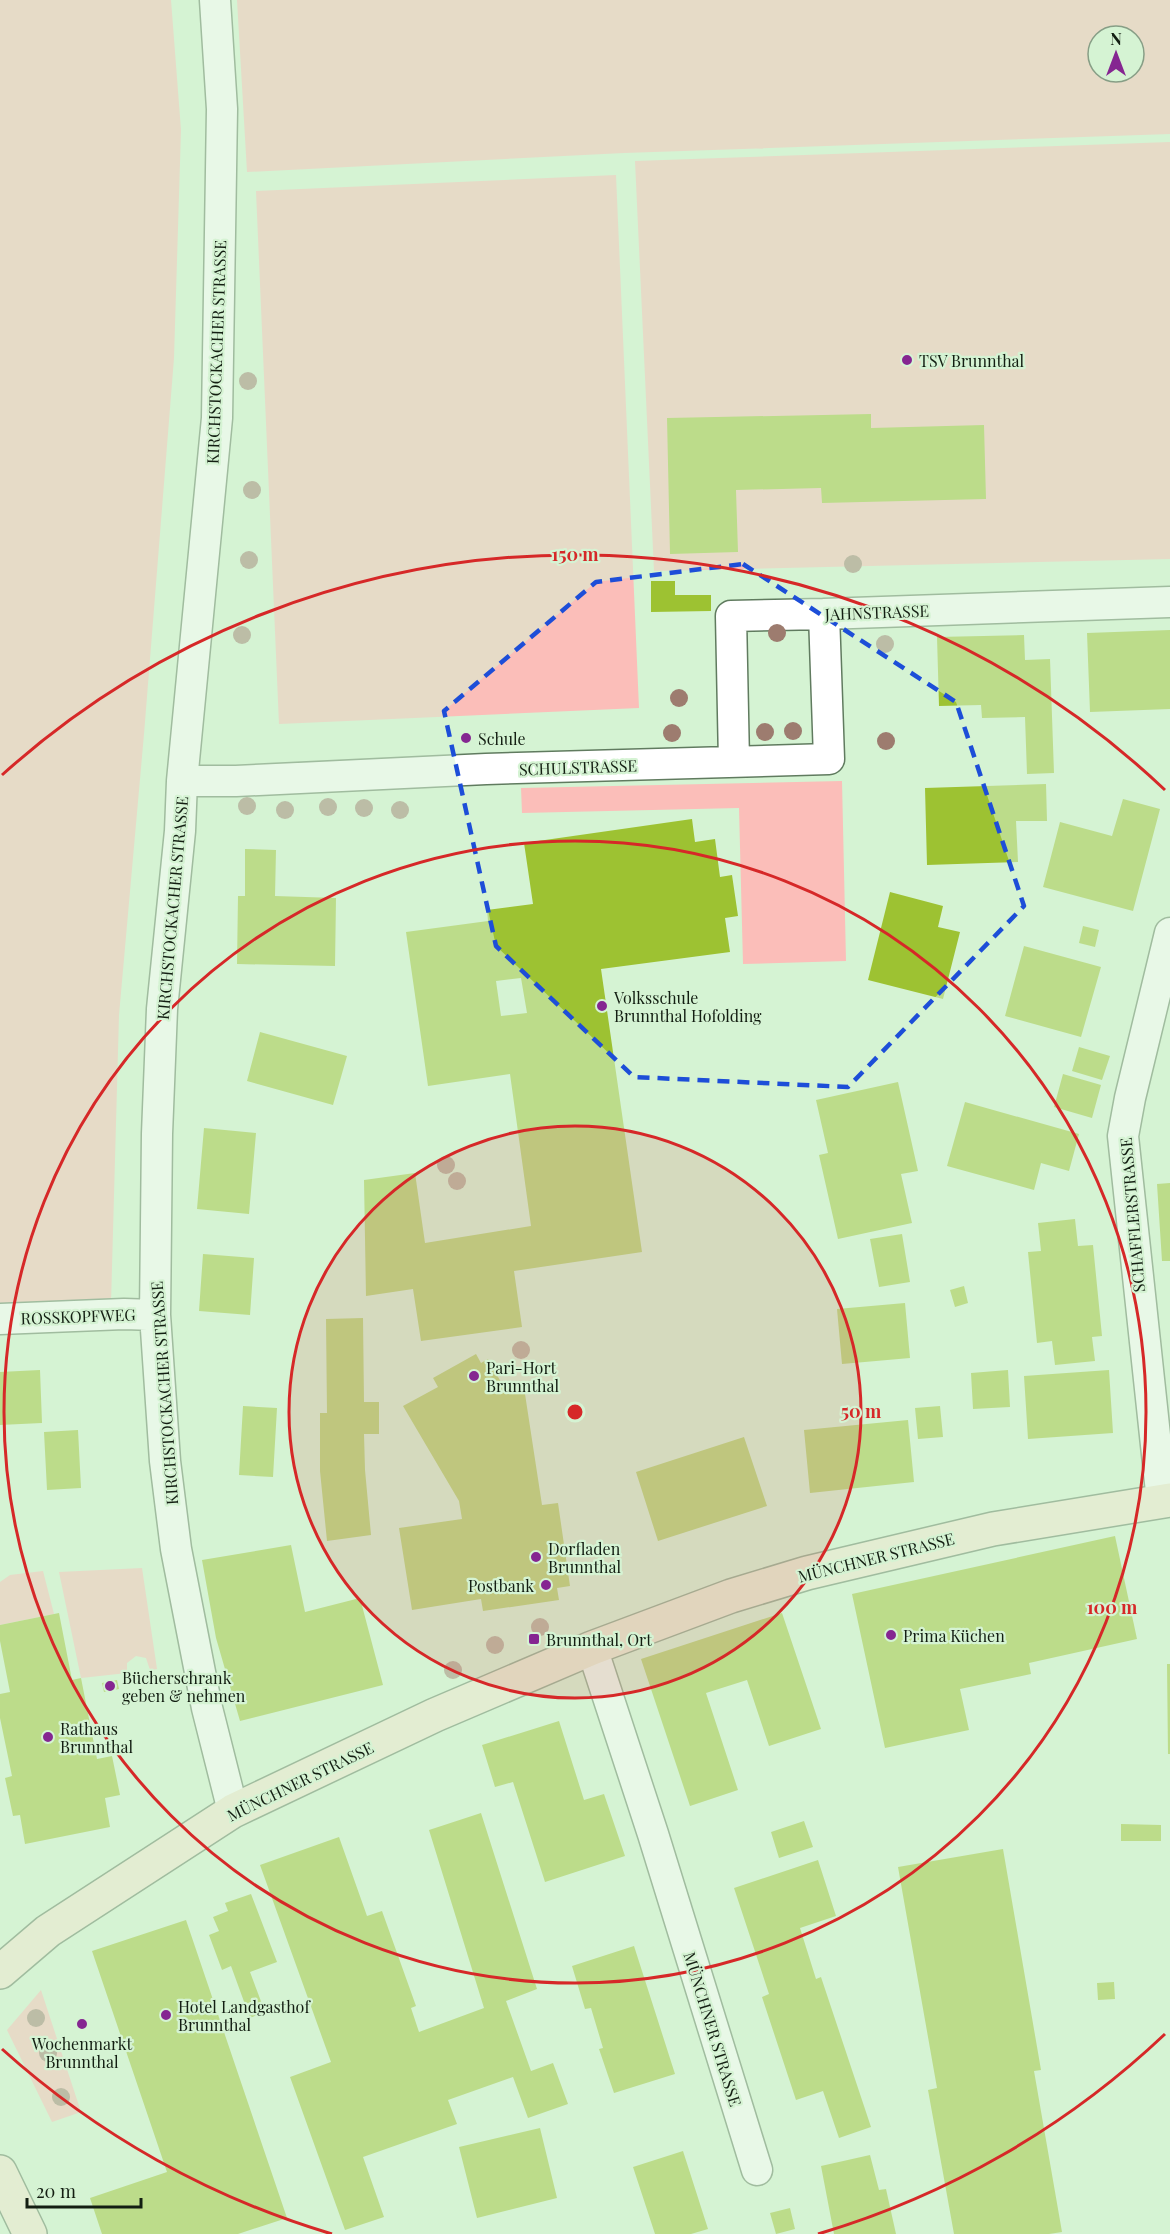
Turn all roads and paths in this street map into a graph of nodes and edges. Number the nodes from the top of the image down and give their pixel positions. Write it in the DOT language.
graph roads {
  1 [pos="215,0"];
  2 [pos="1170,602"];
  3 [pos="824,614"];
  4 [pos="734,762"];
  5 [pos="182,781"];
  6 [pos="1170,933"];
  7 [pos="155,1315"];
  8 [pos="0,1319"];
  9 [pos="1166,1500"];
  10 [pos="592,1648"];
  11 [pos="233,1811"];
  12 [pos="0,1972"];
  13 [pos="757,2169"];
  14 [pos="0,2172"];
  15 [pos="30,2234"];
  1 -- 5 [label="street, KIRCHSTOCKACHER STRASSE"];
  2 -- 3 [label="street, JAHNSTRASSE"];
  3 -- 4 [label="street, JAHNSTRASSE"];
  3 -- 4 [label="street, SCHULSTRASSE"];
  4 -- 5 [label="street, SCHULSTRASSE"];
  5 -- 7 [label="street, KIRCHSTOCKACHER STRASSE"];
  6 -- 9 [label="street, SCHAFFLERSTRASSE"];
  7 -- 8 [label="street, ROSSKOPFWEG"];
  7 -- 11 [label="street, KIRCHSTOCKACHER STRASSE"];
  9 -- 10 [label="street, MÜNCHNER STRASSE"];
  10 -- 11 [label="street, MÜNCHNER STRASSE"];
  10 -- 13 [label="street, MÜNCHNER STRASSE"];
  11 -- 12 [label="street, MÜNCHNER STRASSE"];
  14 -- 15 [label="street"];
}
